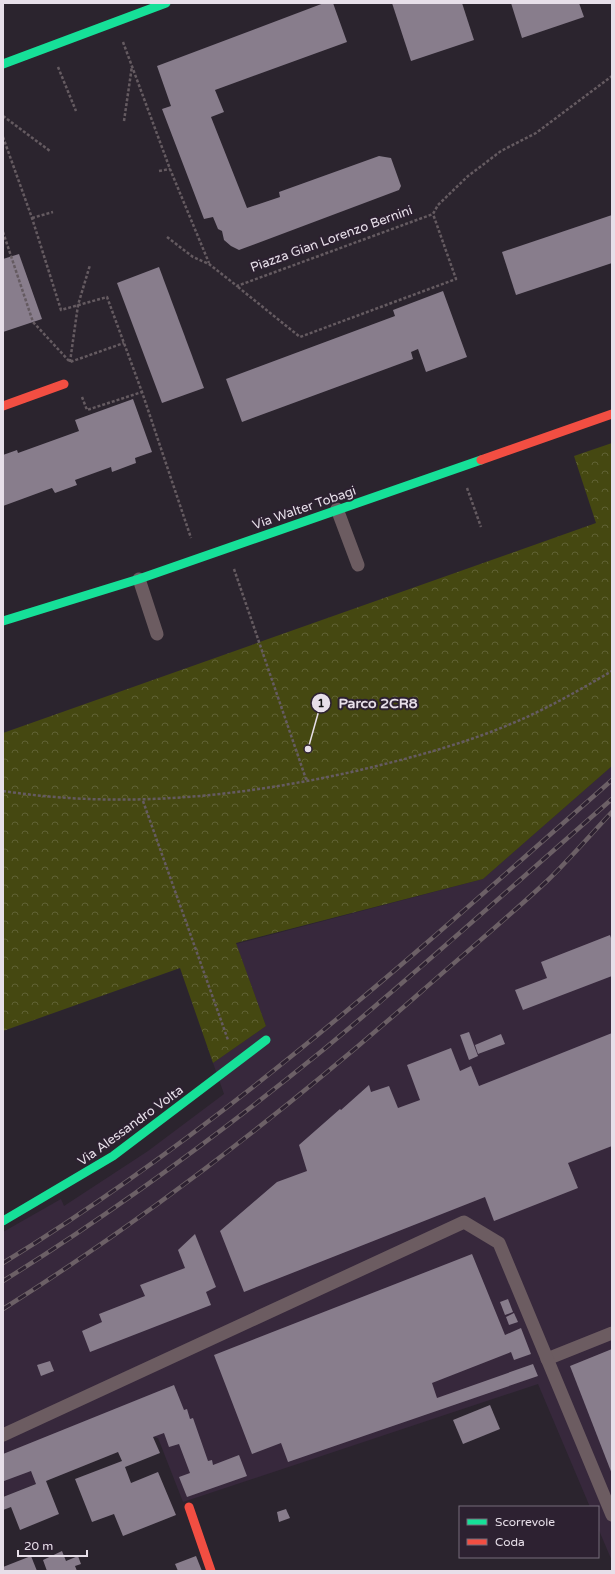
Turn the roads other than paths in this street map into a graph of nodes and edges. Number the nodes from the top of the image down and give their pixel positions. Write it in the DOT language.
graph roads {
  1 [pos="166,3"];
  2 [pos="3,64"];
  3 [pos="64,384"];
  4 [pos="3,406"];
  5 [pos="612,414"];
  6 [pos="337,509"];
  7 [pos="358,565"];
  8 [pos="139,579"];
  9 [pos="3,622"];
  10 [pos="158,634"];
  11 [pos="266,1040"];
  12 [pos="3,1221"];
  13 [pos="612,1333"];
  14 [pos="546,1359"];
  15 [pos="3,1435"];
  16 [pos="189,1508"];
  17 [pos="612,1515"];
  18 [pos="211,1571"];
  1 -- 2 [label="street"];
  3 -- 4 [label="street"];
  5 -- 6 [label="street, Via Walter Tobagi"];
  6 -- 7 [label="lane"];
  6 -- 8 [label="street, Via Walter Tobagi"];
  8 -- 9 [label="street, Via Walter Tobagi"];
  8 -- 10 [label="lane"];
  11 -- 12 [label="street, Via Alessandro Volta"];
  13 -- 14 [label="lane"];
  14 -- 15 [label="lane"];
  14 -- 17 [label="lane"];
  16 -- 18 [label="street"];
}
